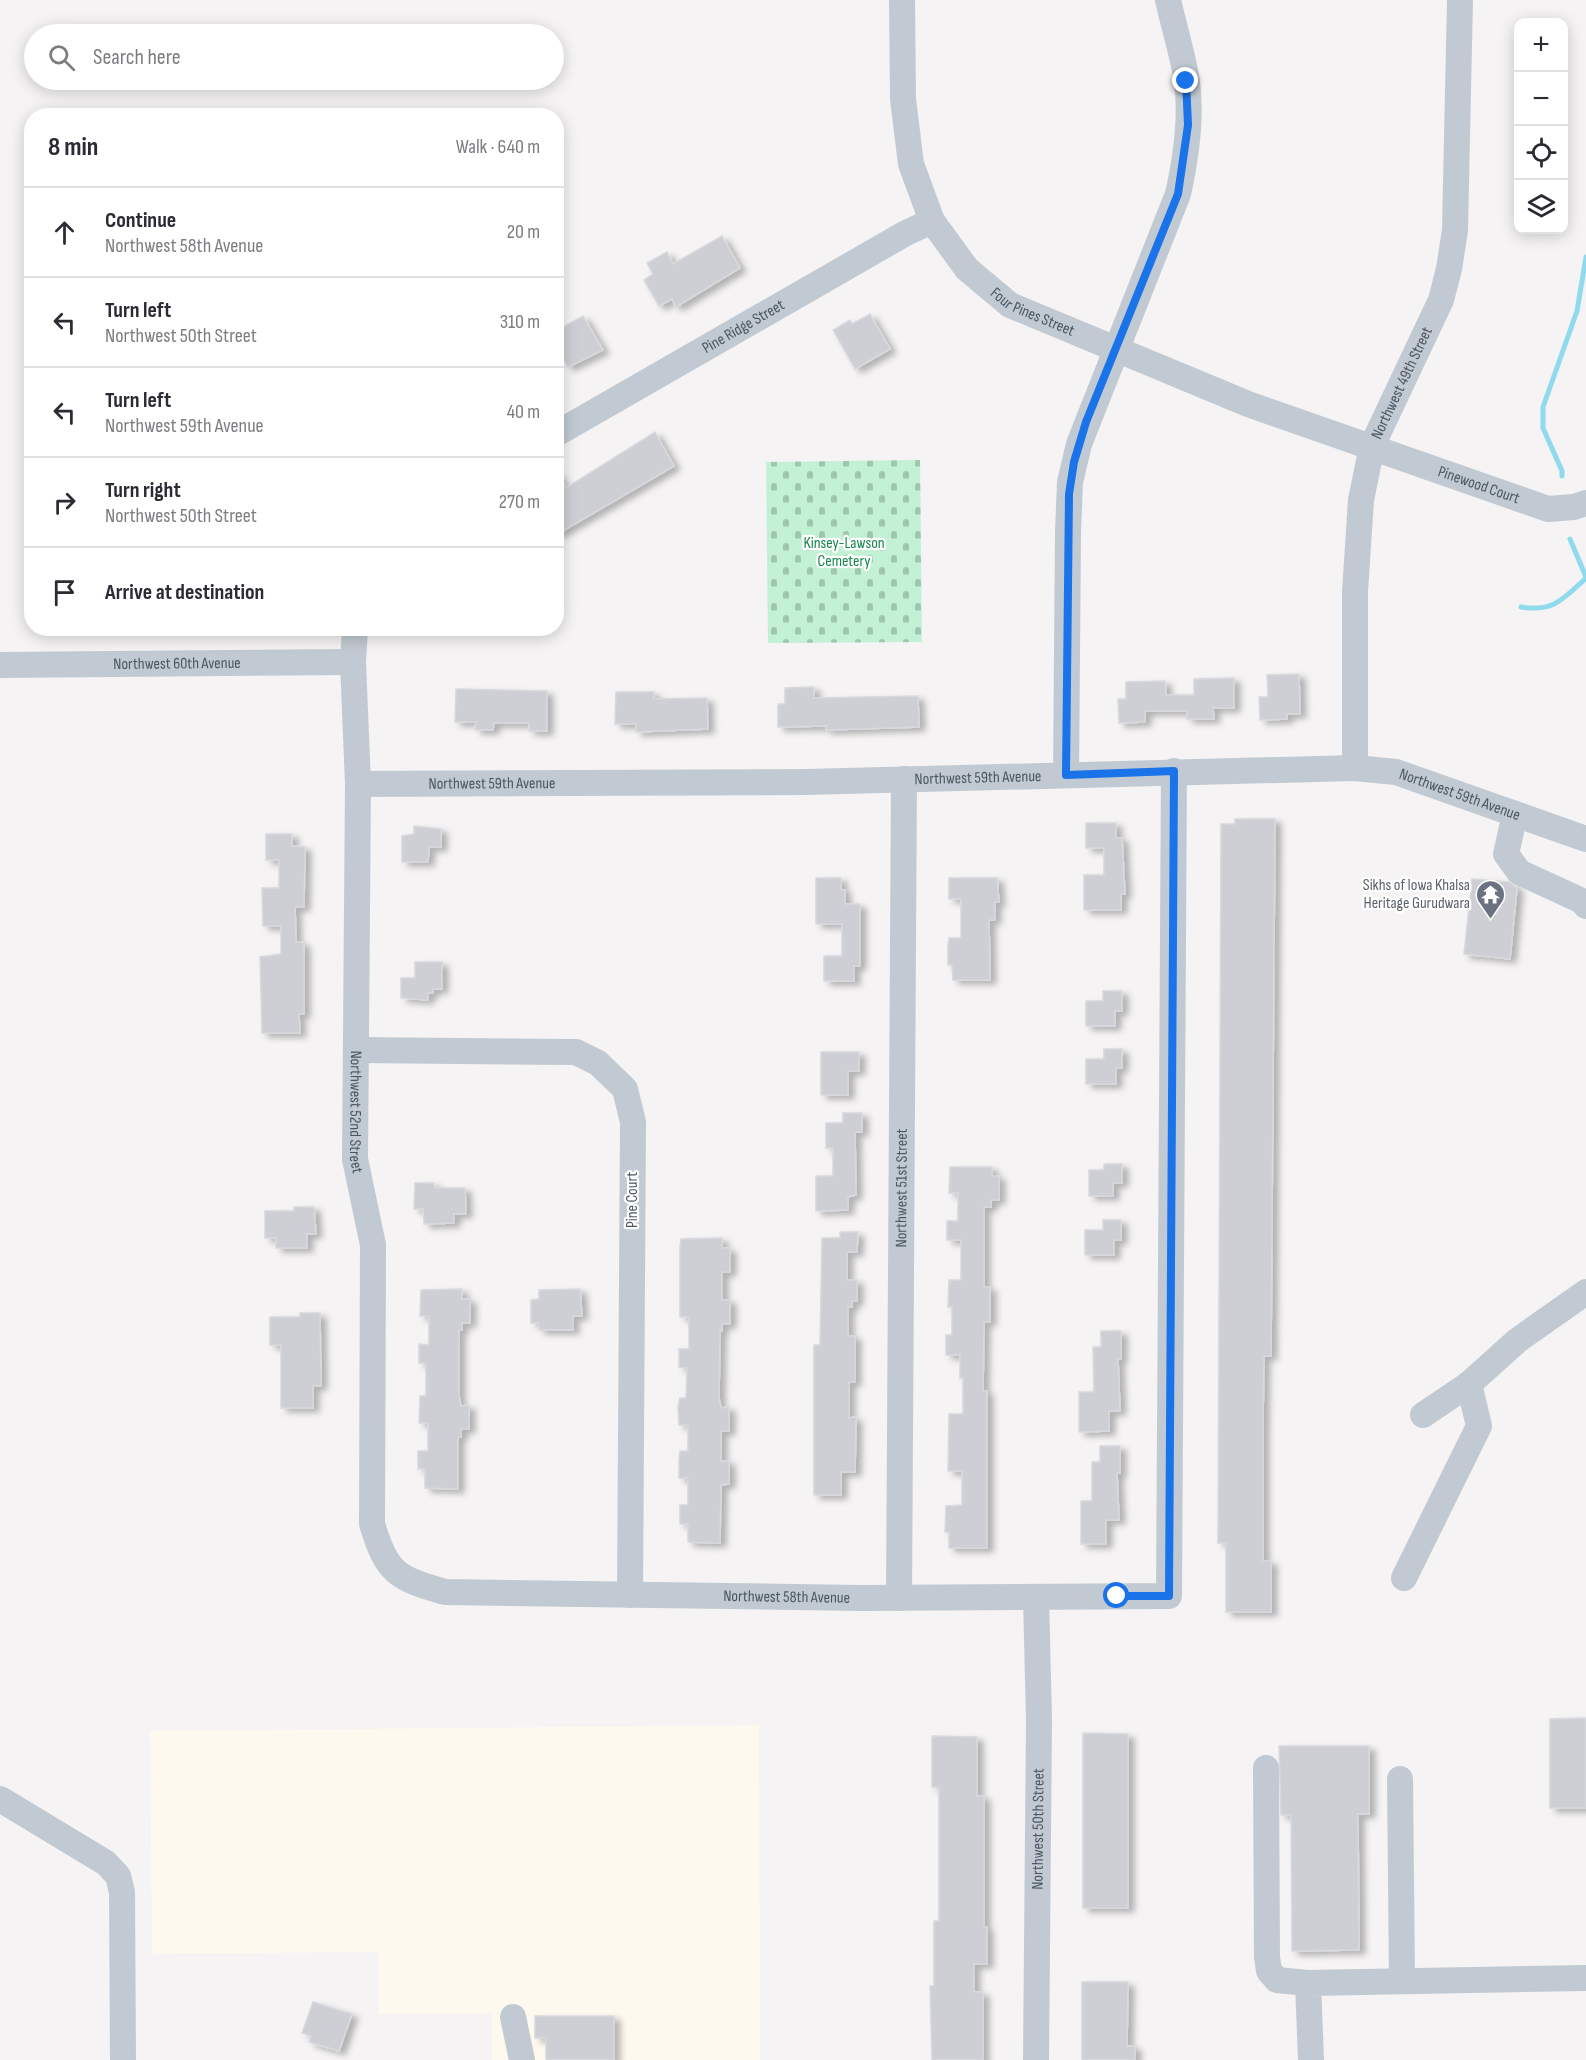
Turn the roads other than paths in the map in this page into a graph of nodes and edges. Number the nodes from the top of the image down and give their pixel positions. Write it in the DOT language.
graph roads {
  1 [pos="902,0"];
  2 [pos="1168,0"];
  3 [pos="1460,0"];
  4 [pos="932,221"];
  5 [pos="1116,348"];
  6 [pos="564,429"];
  7 [pos="1372,446"];
  8 [pos="1586,503"];
  9 [pos="355,636"];
  10 [pos="353,662"];
  11 [pos="0,665"];
  12 [pos="1355,768"];
  13 [pos="1174,771"];
  14 [pos="1066,775"];
  15 [pos="904,779"];
  16 [pos="358,784"];
  17 [pos="1515,814"];
  18 [pos="1586,839"];
  19 [pos="1586,906"];
  20 [pos="356,1050"];
  21 [pos="1586,1292"];
  22 [pos="1469,1384"];
  23 [pos="1423,1415"];
  24 [pos="1404,1578"];
  25 [pos="407,1581"];
  26 [pos="630,1595"];
  27 [pos="1036,1597"];
  28 [pos="899,1598"];
  29 [pos="1266,1768"];
  30 [pos="1400,1779"];
  31 [pos="0,1799"];
  32 [pos="1586,1978"];
  33 [pos="1402,1981"];
  34 [pos="1308,1983"];
  35 [pos="513,2017"];
  36 [pos="123,2060"];
  37 [pos="522,2060"];
  38 [pos="1036,2060"];
  39 [pos="1311,2060"];
  1 -- 4 [label="street, Four Pines Street"];
  2 -- 5 [label="street"];
  3 -- 7 [label="street, Northwest 49th Street"];
  4 -- 5 [label="street, Four Pines Street"];
  4 -- 6 [label="street, Pine Ridge Street"];
  5 -- 7 [label="street, Four Pines Street"];
  5 -- 14 [label="street"];
  7 -- 8 [label="street, Pinewood Court"];
  7 -- 12 [label="street, Northwest 49th Street"];
  9 -- 10 [label="street, Northwest 52nd Street"];
  10 -- 11 [label="street, Northwest 60th Avenue"];
  10 -- 16 [label="street, Northwest 52nd Street"];
  12 -- 13 [label="street, Northwest 59th Avenue"];
  12 -- 17 [label="street, Northwest 59th Avenue"];
  13 -- 14 [label="street, Northwest 59th Avenue"];
  13 -- 27 [label="street, Northwest 58th Avenue"];
  14 -- 15 [label="street, Northwest 59th Avenue"];
  15 -- 16 [label="street, Northwest 59th Avenue"];
  15 -- 28 [label="street, Northwest 51st Street"];
  16 -- 20 [label="street, Northwest 52nd Street"];
  17 -- 18 [label="street, Northwest 59th Avenue"];
  17 -- 19 [label="street"];
  20 -- 25 [label="street, Northwest 52nd Street"];
  20 -- 26 [label="street, Pine Court"];
  21 -- 22 [label="street"];
  22 -- 23 [label="street"];
  22 -- 24 [label="street"];
  25 -- 26 [label="street, Northwest 58th Avenue"];
  26 -- 28 [label="street, Northwest 58th Avenue"];
  27 -- 28 [label="street, Northwest 58th Avenue"];
  27 -- 38 [label="street, Northwest 50th Street"];
  29 -- 34 [label="street"];
  30 -- 33 [label="street"];
  31 -- 36 [label="street"];
  32 -- 33 [label="street"];
  33 -- 34 [label="street"];
  34 -- 39 [label="street"];
  35 -- 37 [label="street"];
}
